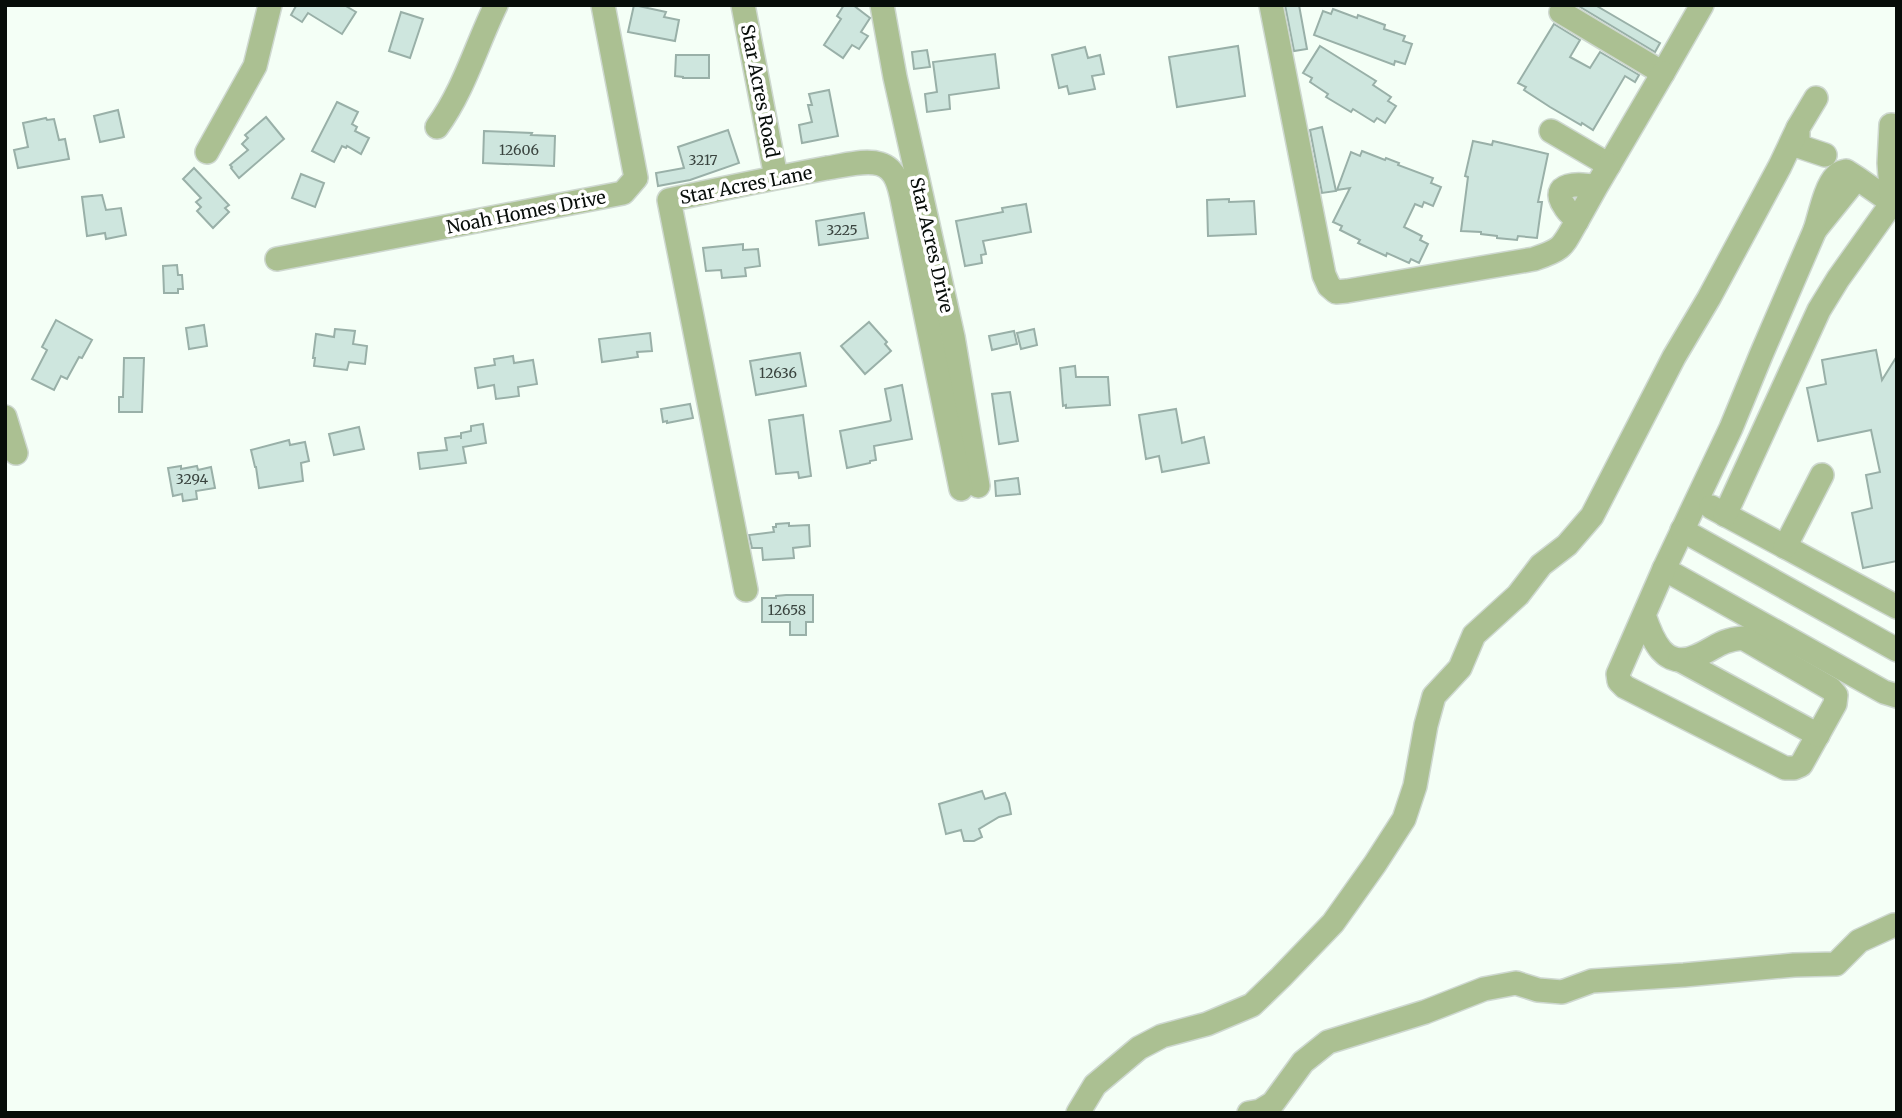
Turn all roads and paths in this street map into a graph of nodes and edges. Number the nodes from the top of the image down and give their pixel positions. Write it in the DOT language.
graph roads {
  1 [pos="270,5"];
  2 [pos="496,5"];
  3 [pos="603,5"];
  4 [pos="743,5"];
  5 [pos="882,5"];
  6 [pos="1271,5"];
  7 [pos="1702,5"];
  8 [pos="1561,12"];
  9 [pos="1663,73"];
  10 [pos="1816,98"];
  11 [pos="1891,125"];
  12 [pos="437,127"];
  13 [pos="1798,128"];
  14 [pos="1550,131"];
  15 [pos="207,152"];
  16 [pos="1825,155"];
  17 [pos="1609,165"];
  18 [pos="776,177"];
  19 [pos="1895,204"];
  20 [pos="277,258"];
  21 [pos="5,417"];
  22 [pos="16,453"];
  23 [pos="1822,475"];
  24 [pos="969,487"];
  25 [pos="1696,499"];
  26 [pos="1725,515"];
  27 [pos="1682,530"];
  28 [pos="1785,547"];
  29 [pos="1664,569"];
  30 [pos="746,590"];
  31 [pos="1897,607"];
  32 [pos="1644,615"];
  33 [pos="1897,650"];
  34 [pos="1680,660"];
  35 [pos="1897,696"];
  36 [pos="1818,734"];
  37 [pos="1897,925"];
  38 [pos="1078,1113"];
  39 [pos="1249,1113"];
  1 -- 15 [label="street"];
  2 -- 12 [label="street"];
  3 -- 20 [label="street, Noah Homes Drive"];
  4 -- 18 [label="street, Star Acres Road"];
  5 -- 24 [label="street, Star Acres Drive"];
  6 -- 17 [label="street"];
  7 -- 9 [label="street"];
  8 -- 9 [label="street"];
  9 -- 17 [label="street"];
  10 -- 13 [label="street"];
  11 -- 19 [label="street"];
  13 -- 16 [label="street"];
  13 -- 38 [label="street"];
  14 -- 17 [label="street"];
  18 -- 24 [label="street, Star Acres Lane"];
  18 -- 30 [label="street, Star Acres Lane"];
  19 -- 25 [label="street"];
  19 -- 26 [label="street"];
  21 -- 22 [label="street"];
  23 -- 28 [label="street"];
  25 -- 26 [label="street"];
  25 -- 27 [label="street"];
  26 -- 28 [label="street"];
  27 -- 29 [label="street"];
  27 -- 33 [label="street"];
  28 -- 31 [label="street"];
  29 -- 32 [label="street"];
  29 -- 35 [label="street"];
  32 -- 34 [label="street"];
  32 -- 36 [label="street"];
  34 -- 36 [label="street"];
  34 -- 36 [label="street"];
  37 -- 39 [label="street"];
}
